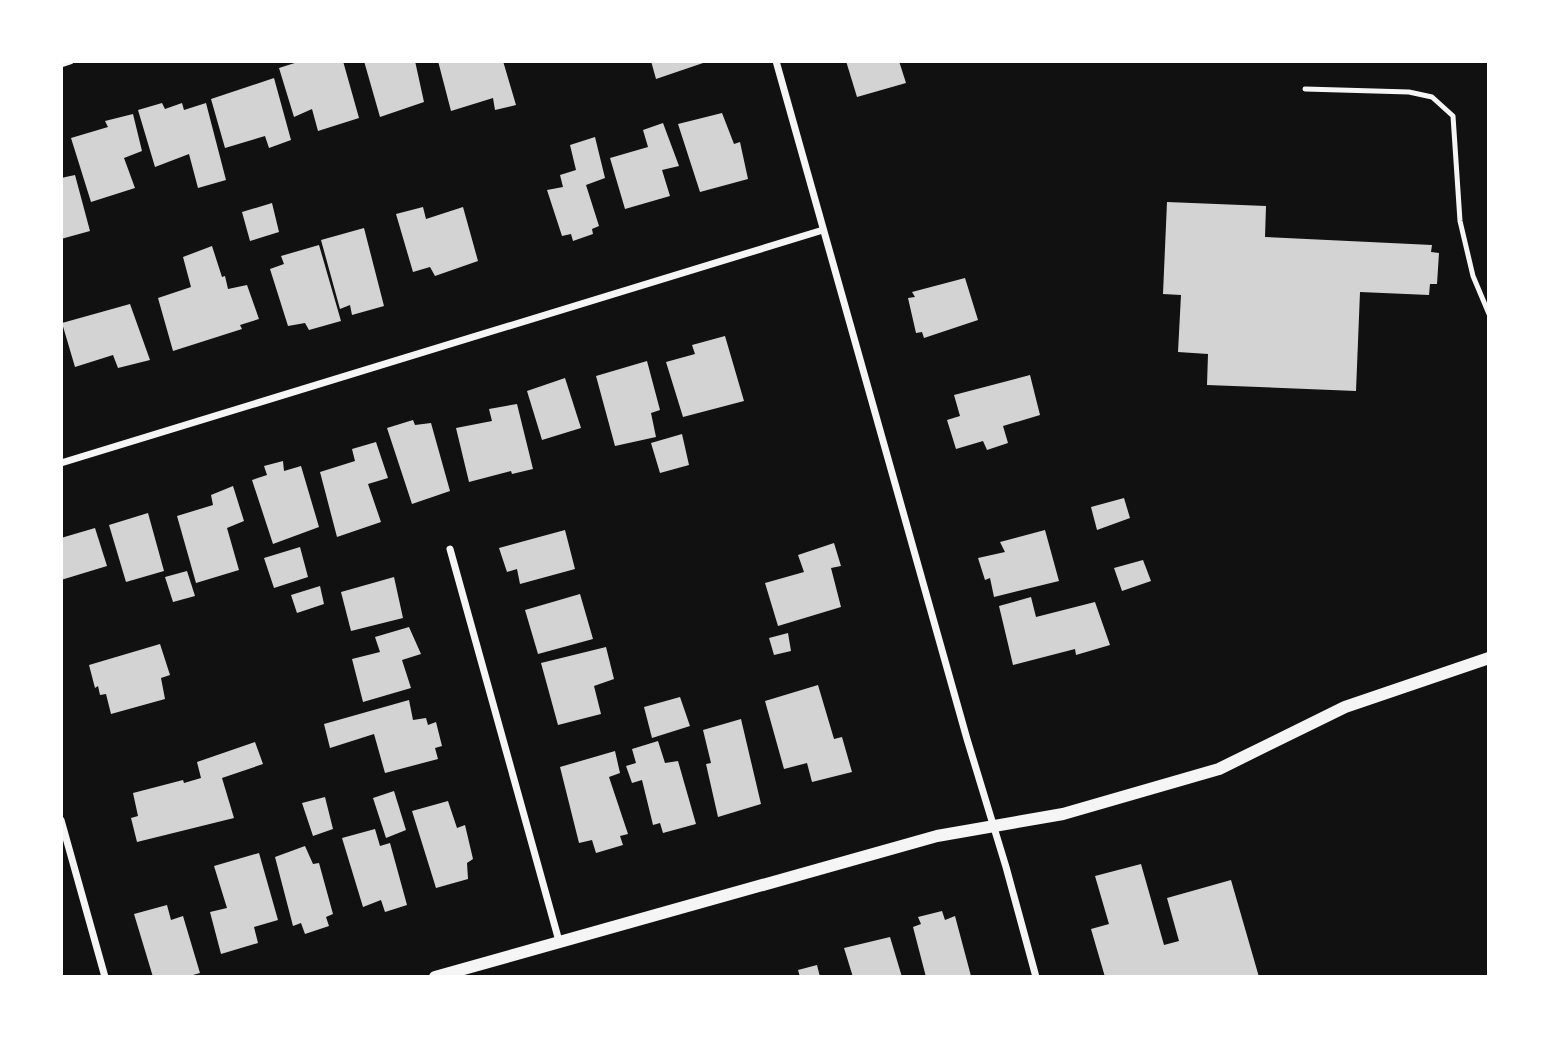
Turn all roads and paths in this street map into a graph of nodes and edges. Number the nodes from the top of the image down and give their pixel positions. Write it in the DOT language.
graph roads {
  1 [pos="70,61"];
  2 [pos="776,61"];
  3 [pos="61,64"];
  4 [pos="1305,89"];
  5 [pos="823,230"];
  6 [pos="1489,314"];
  7 [pos="61,464"];
  8 [pos="450,549"];
  9 [pos="1489,658"];
  10 [pos="61,820"];
  11 [pos="993,826"];
  12 [pos="559,941"];
  13 [pos="105,977"];
  14 [pos="435,977"];
  15 [pos="1036,977"];
  1 -- 3 [label="street"];
  2 -- 5 [label="street"];
  4 -- 6 [label="lane"];
  5 -- 7 [label="street"];
  5 -- 11 [label="street"];
  8 -- 12 [label="street"];
  9 -- 11 [label="street"];
  10 -- 13 [label="street"];
  11 -- 12 [label="street"];
  11 -- 15 [label="street"];
  12 -- 14 [label="street"];
}
